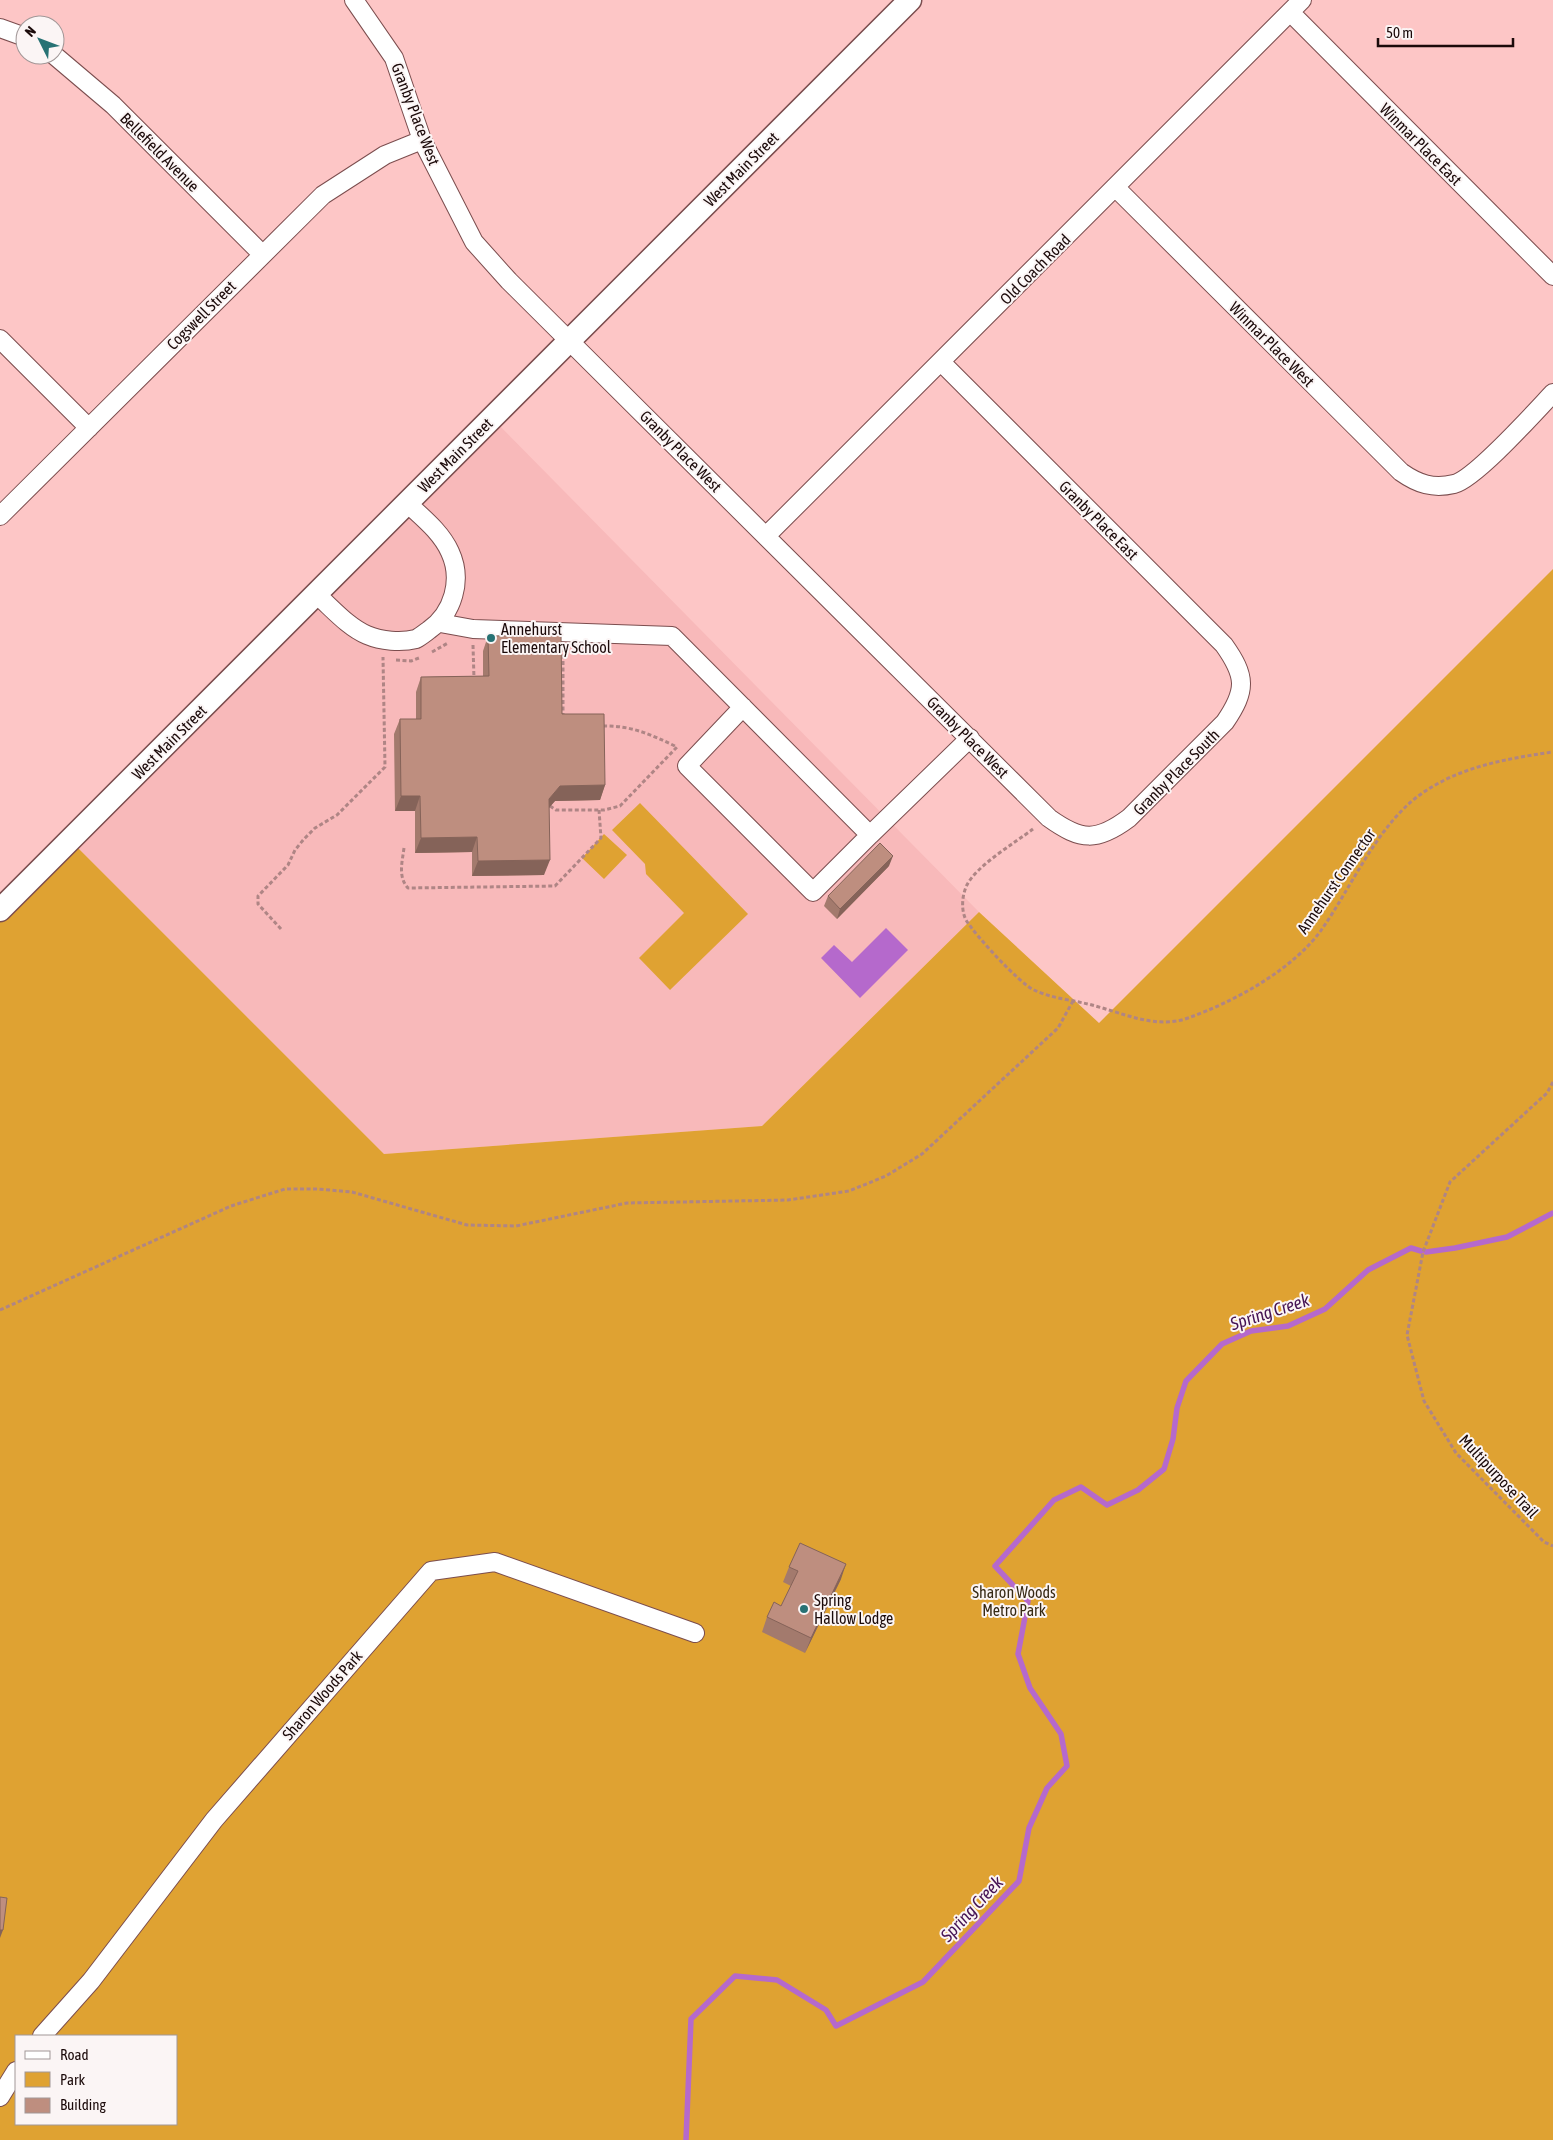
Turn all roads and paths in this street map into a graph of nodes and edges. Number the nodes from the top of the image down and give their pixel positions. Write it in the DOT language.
graph roads {
  1 [pos="354,0"];
  2 [pos="910,0"];
  3 [pos="1296,6"];
  4 [pos="0,28"];
  5 [pos="15,33"];
  6 [pos="65,64"];
  7 [pos="422,140"];
  8 [pos="1116,188"];
  9 [pos="262,254"];
  10 [pos="1553,276"];
  11 [pos="0,339"];
  12 [pos="569,340"];
  13 [pos="941,362"];
  14 [pos="1553,393"];
  15 [pos="89,428"];
  16 [pos="407,503"];
  17 [pos="0,516"];
  18 [pos="766,536"];
  19 [pos="316,594"];
  20 [pos="440,622"];
  21 [pos="468,642"];
  22 [pos="453,643"];
  23 [pos="563,644"];
  24 [pos="430,653"];
  25 [pos="374,655"];
  26 [pos="423,656"];
  27 [pos="384,658"];
  28 [pos="474,681"];
  29 [pos="1242,687"];
  30 [pos="743,707"];
  31 [pos="563,726"];
  32 [pos="592,726"];
  33 [pos="970,738"];
  34 [pos="1553,752"];
  35 [pos="550,806"];
  36 [pos="599,810"];
  37 [pos="1033,828"];
  38 [pos="870,835"];
  39 [pos="1090,836"];
  40 [pos="404,848"];
  41 [pos="0,910"];
  42 [pos="281,929"];
  43 [pos="1073,1001"];
  44 [pos="1553,1082"];
  45 [pos="0,1310"];
  46 [pos="1553,1546"];
  47 [pos="696,1633"];
  48 [pos="43,2035"];
  49 [pos="15,2073"];
  50 [pos="0,2097"];
  1 -- 7 [label="street, Granby Place West"];
  2 -- 12 [label="main road, West Main Street"];
  3 -- 8 [label="street, Old Coach Road"];
  3 -- 10 [label="street, Winmar Place East"];
  4 -- 5 [label="street"];
  6 -- 9 [label="street, Bellefield Avenue"];
  7 -- 9 [label="street, Cogswell Street"];
  7 -- 12 [label="street, Granby Place West"];
  8 -- 13 [label="street, Old Coach Road"];
  8 -- 14 [label="street, Winmar Place West"];
  9 -- 15 [label="street, Cogswell Street"];
  11 -- 15 [label="street"];
  12 -- 16 [label="main road, West Main Street"];
  12 -- 18 [label="street, Granby Place West"];
  13 -- 18 [label="street, Old Coach Road"];
  13 -- 29 [label="street, Granby Place East"];
  15 -- 17 [label="street, Cogswell Street"];
  16 -- 19 [label="main road, West Main Street"];
  16 -- 20 [label="street"];
  18 -- 33 [label="street, Granby Place West"];
  19 -- 20 [label="street"];
  19 -- 41 [label="main road, West Main Street"];
  20 -- 30 [label="street"];
  21 -- 28 [label="path"];
  22 -- 24 [label="path"];
  23 -- 31 [label="path"];
  25 -- 27 [label="path"];
  26 -- 27 [label="path"];
  27 -- 42 [label="path"];
  29 -- 39 [label="street, Granby Place South"];
  30 -- 38 [label="street"];
  30 -- 38 [label="street"];
  32 -- 36 [label="path"];
  33 -- 38 [label="street"];
  33 -- 39 [label="street, Granby Place West"];
  34 -- 43 [label="path, Annehurst Connector"];
  35 -- 36 [label="path"];
  36 -- 40 [label="path"];
  37 -- 43 [label="path, Annehurst Connector"];
  43 -- 45 [label="path"];
  44 -- 46 [label="path, Multipurpose Trail"];
  47 -- 48 [label="street, Sharon Woods Park"];
  49 -- 50 [label="street"];
}
